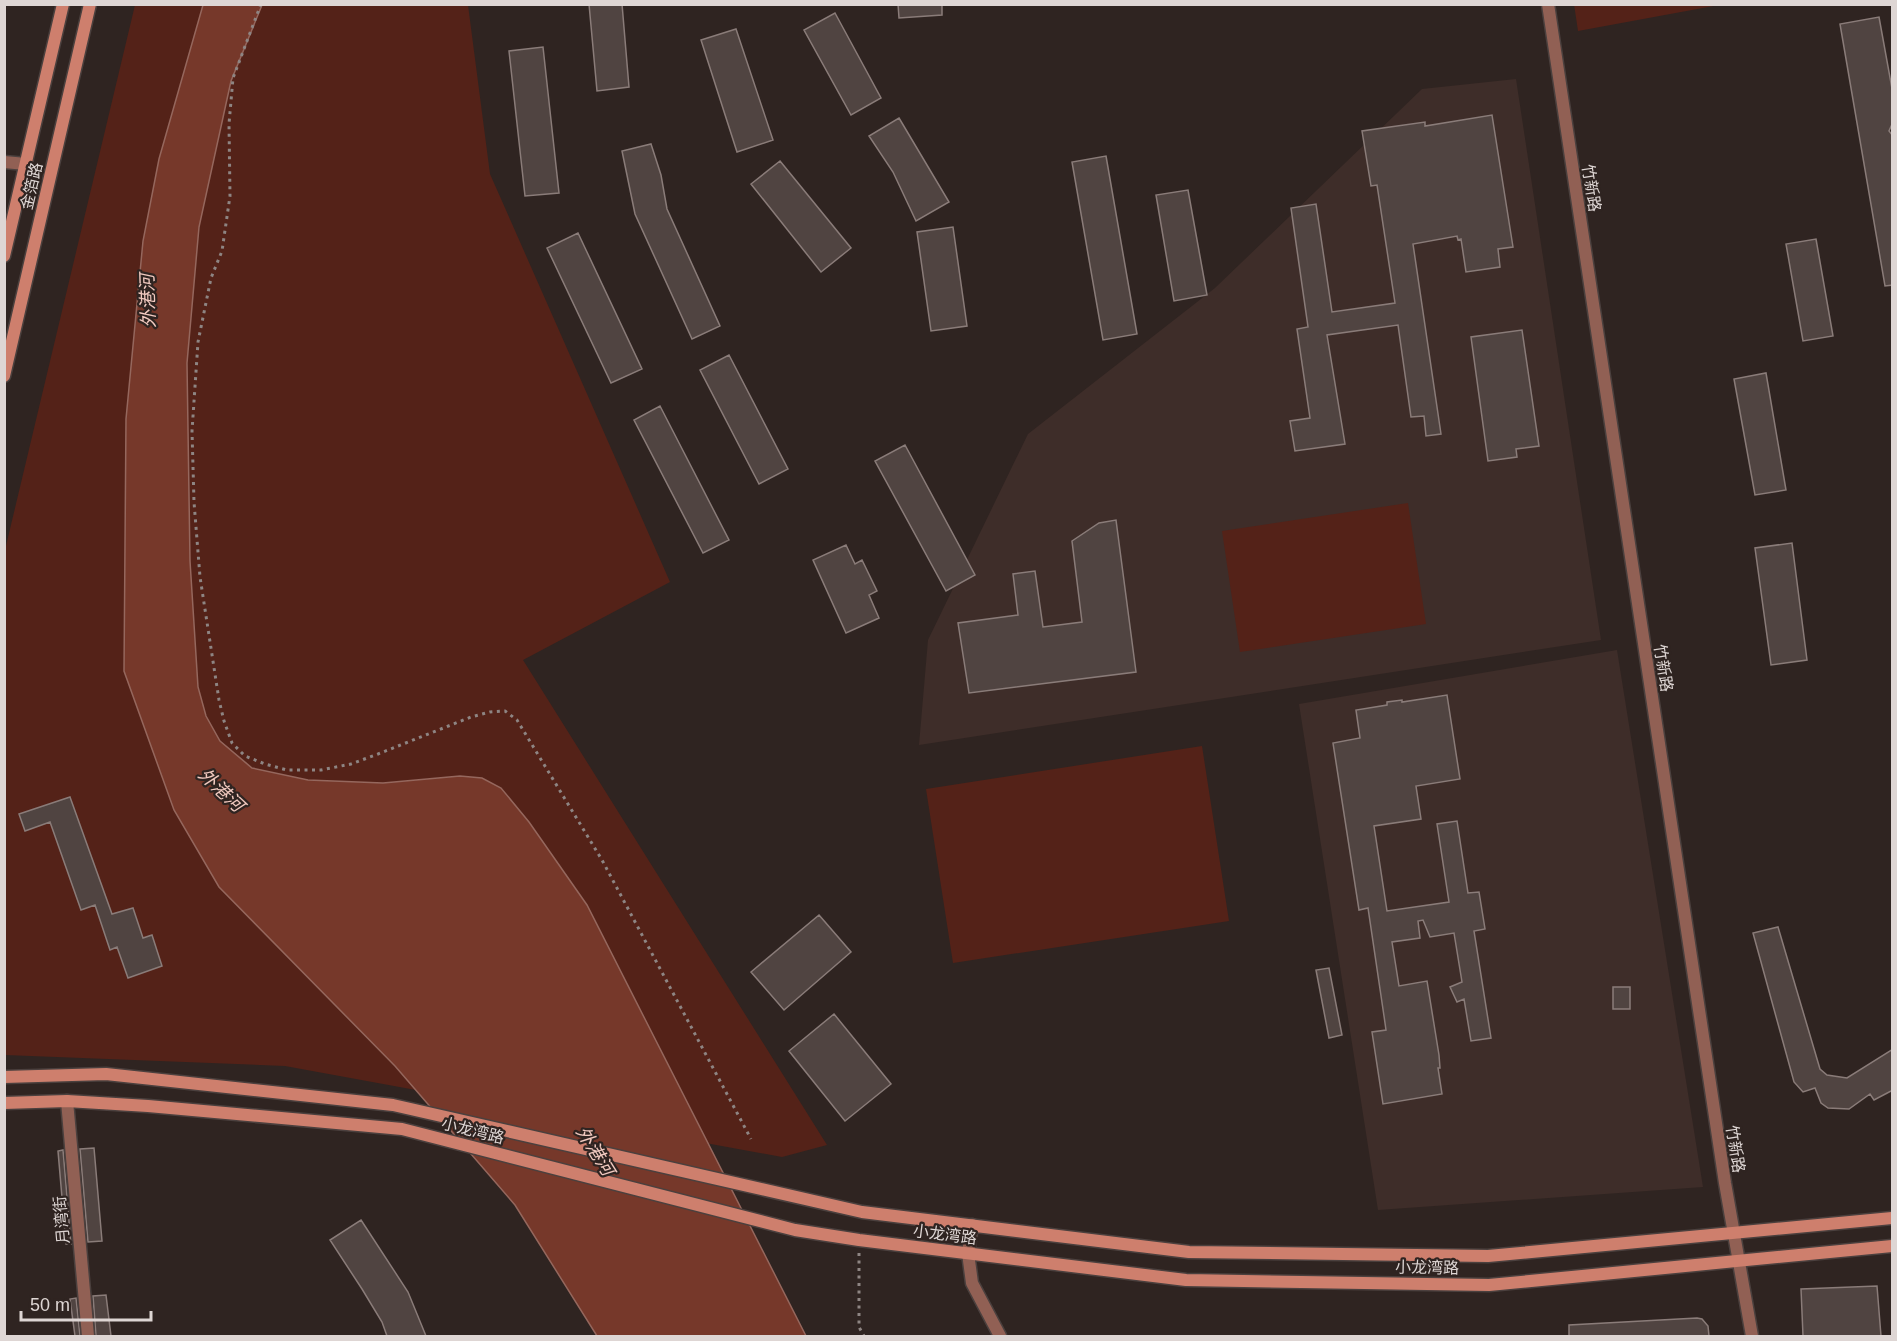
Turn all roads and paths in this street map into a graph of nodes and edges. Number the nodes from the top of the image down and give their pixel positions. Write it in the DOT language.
graph roads {
  1 [pos="63,4"];
  2 [pos="90,4"];
  3 [pos="261,4"];
  4 [pos="1548,4"];
  5 [pos="4,162"];
  6 [pos="26,164"];
  7 [pos="4,256"];
  8 [pos="4,376"];
  9 [pos="4,1077"];
  10 [pos="67,1101"];
  11 [pos="4,1103"];
  12 [pos="751,1139"];
  13 [pos="1893,1218"];
  14 [pos="972,1225"];
  15 [pos="1733,1233"];
  16 [pos="859,1240"];
  17 [pos="1893,1246"];
  18 [pos="968,1253"];
  19 [pos="1737,1261"];
  20 [pos="88,1336"];
  21 [pos="864,1336"];
  22 [pos="1000,1336"];
  23 [pos="1752,1336"];
  1 -- 6 [label="main road, 金箔路"];
  2 -- 8 [label="main road, 金箔路"];
  3 -- 12 [label="path"];
  4 -- 15 [label="street, 竹新路"];
  5 -- 6 [label="street"];
  6 -- 7 [label="main road, 金箔路"];
  9 -- 14 [label="main road, 小龙湾路"];
  10 -- 11 [label="main road, 小龙湾路"];
  10 -- 16 [label="main road, 小龙湾路"];
  10 -- 20 [label="street, 月湾街"];
  13 -- 15 [label="main road, 小龙湾路"];
  14 -- 15 [label="main road, 小龙湾路"];
  14 -- 18 [label="street"];
  15 -- 19 [label="street, 竹新路"];
  16 -- 18 [label="main road, 小龙湾路"];
  16 -- 21 [label="path"];
  17 -- 19 [label="main road, 小龙湾路"];
  18 -- 19 [label="main road, 小龙湾路"];
  18 -- 22 [label="street"];
  19 -- 23 [label="street, 竹新路"];
}
